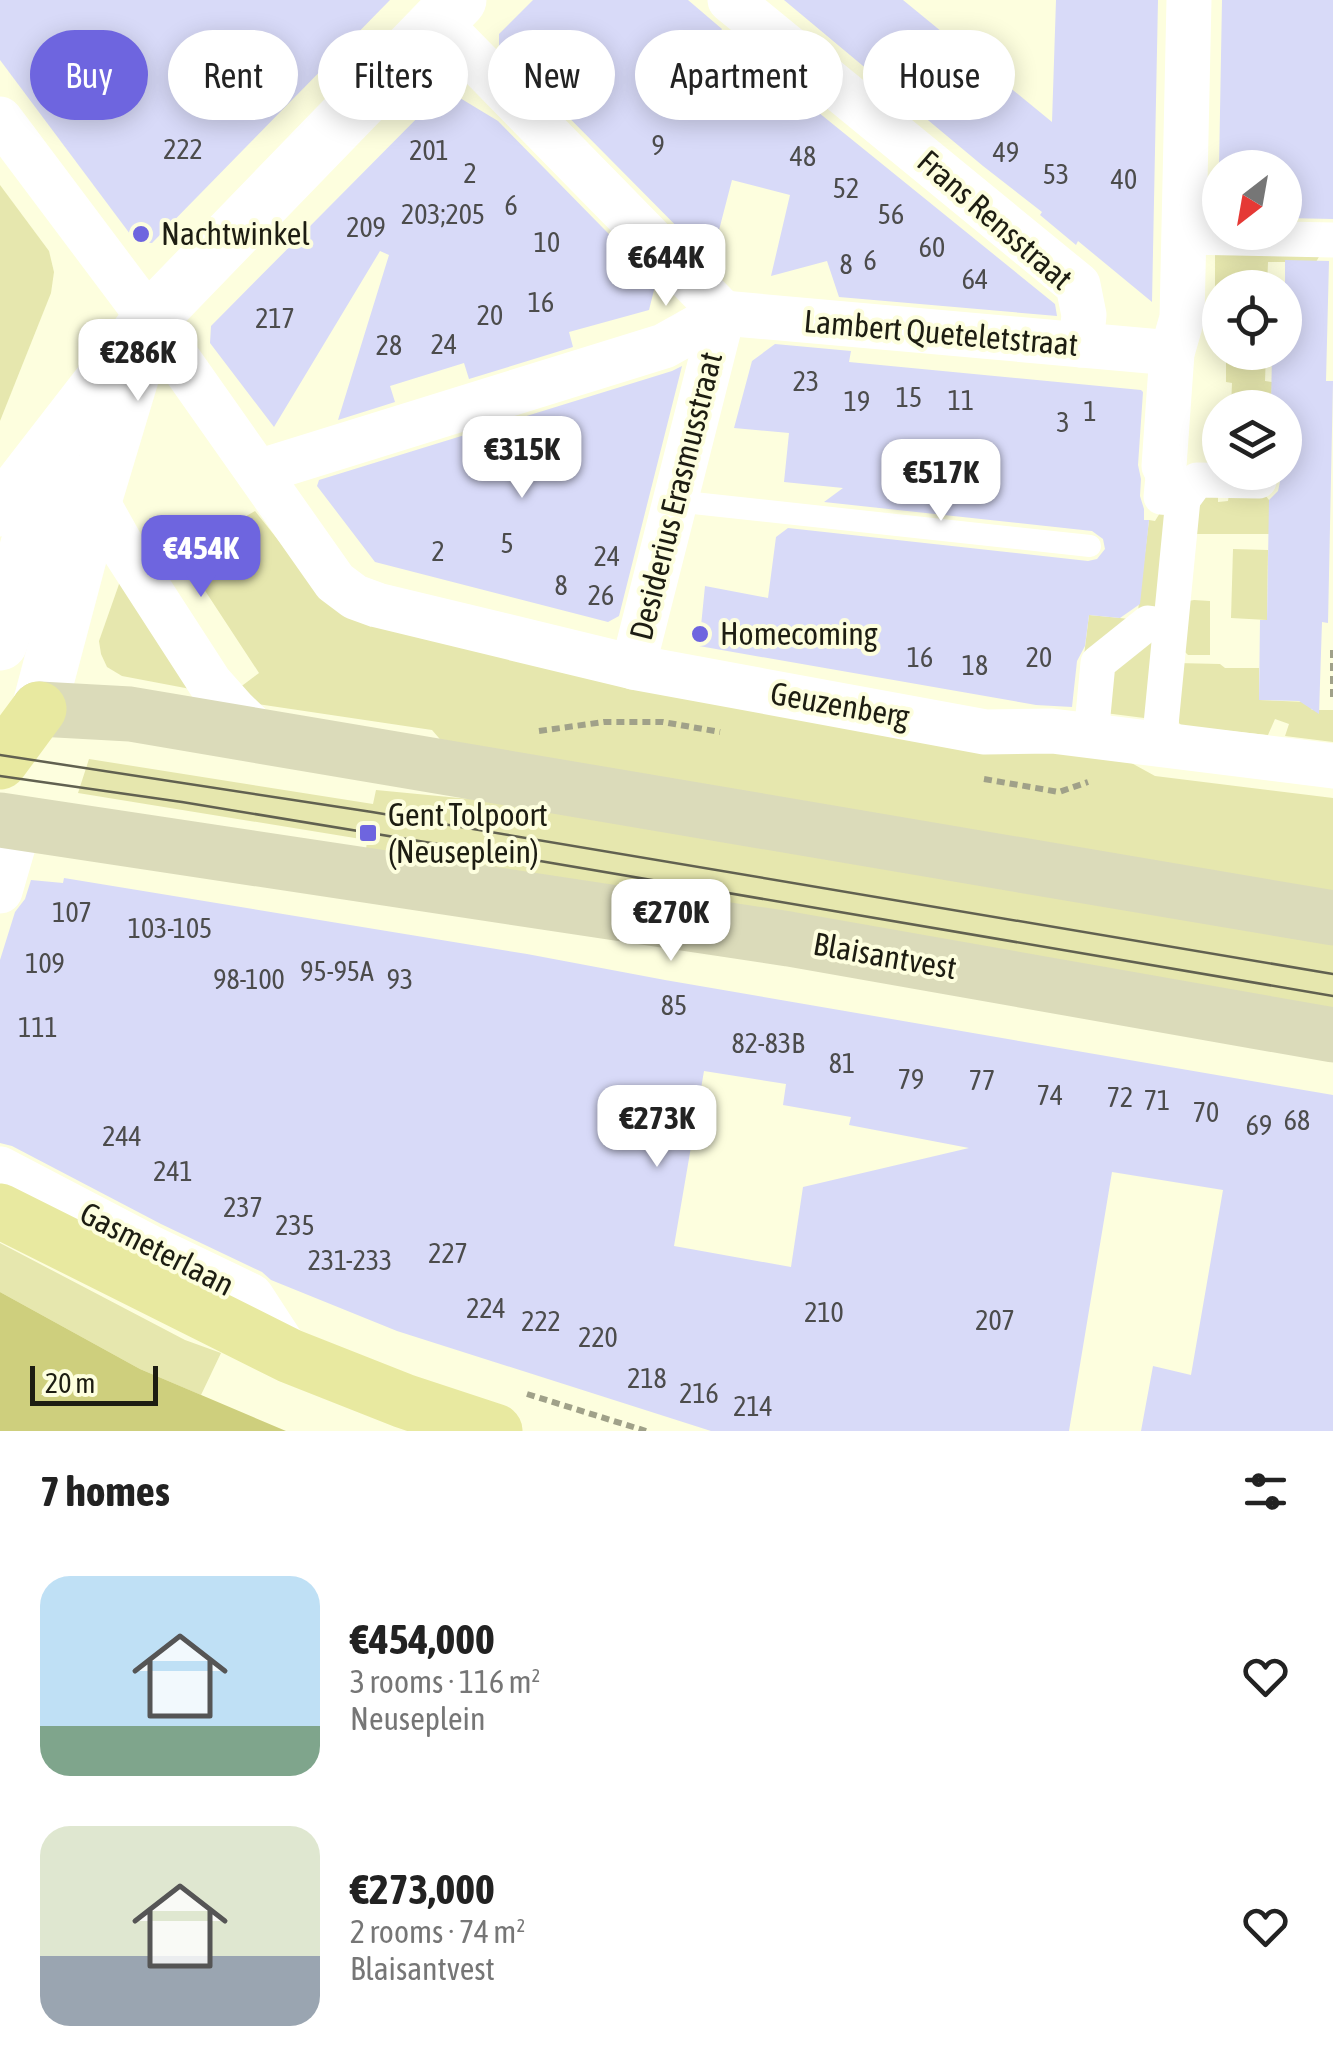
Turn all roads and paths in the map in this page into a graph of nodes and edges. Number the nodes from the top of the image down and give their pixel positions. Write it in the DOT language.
graph roads {
  1 [pos="730,0"];
  2 [pos="1189,0"];
  3 [pos="448,11"];
  4 [pos="0,119"];
  5 [pos="1184,237"];
  6 [pos="1333,240"];
  7 [pos="723,313"];
  8 [pos="150,319"];
  9 [pos="1080,345"];
  10 [pos="1172,353"];
  11 [pos="58,438"];
  12 [pos="258,472"];
  13 [pos="1202,480"];
  14 [pos="1162,494"];
  15 [pos="95,498"];
  16 [pos="675,501"];
  17 [pos="0,508"];
  18 [pos="1090,546"];
  19 [pos="1170,626"];
  20 [pos="0,643"];
  21 [pos="1333,650"];
  22 [pos="633,667"];
  23 [pos="1333,702"];
  24 [pos="20,708"];
  25 [pos="1091,736"];
  26 [pos="262,737"];
  27 [pos="1159,745"];
  28 [pos="0,762"];
  29 [pos="1333,766"];
  30 [pos="10,821"];
  31 [pos="0,891"];
  32 [pos="1333,918"];
  33 [pos="1333,1035"];
  34 [pos="0,1169"];
  35 [pos="0,1212"];
  36 [pos="290,1356"];
  37 [pos="495,1431"];
  1 -- 9 [label="street, Frans Rensstraat"];
  2 -- 5 [label="street"];
  3 -- 7 [label="street, Desiderius Erasmusstraat"];
  3 -- 8 [label="street"];
  4 -- 8 [label="street"];
  5 -- 6 [label="street"];
  5 -- 10 [label="street"];
  7 -- 9 [label="street, Lambert Queteletstraat"];
  7 -- 12 [label="street"];
  7 -- 16 [label="street, Desiderius Erasmusstraat"];
  8 -- 11 [label="street"];
  8 -- 12 [label="street"];
  8 -- 15 [label="street"];
  9 -- 10 [label="street, Lambert Queteletstraat"];
  10 -- 14 [label="street"];
  11 -- 17 [label="street"];
  11 -- 20 [label="street"];
  12 -- 22 [label="street, Geuzenberg"];
  13 -- 14 [label="street"];
  14 -- 19 [label="street"];
  15 -- 24 [label="street"];
  15 -- 26 [label="street"];
  16 -- 18 [label="lane"];
  16 -- 22 [label="street, Desiderius Erasmusstraat"];
  19 -- 25 [label="street"];
  19 -- 27 [label="street"];
  21 -- 23 [label="path"];
  22 -- 25 [label="street, Geuzenberg"];
  24 -- 26 [label="main road"];
  24 -- 28 [label="main road"];
  25 -- 27 [label="street, Geuzenberg"];
  26 -- 32 [label="main road"];
  27 -- 29 [label="street, Geuzenberg"];
  30 -- 31 [label="street, Blaisantvest"];
  30 -- 33 [label="main road, Blaisantvest"];
  34 -- 36 [label="street, Gasmeterlaan"];
  35 -- 36 [label="main road, Gasmeterlaan"];
  36 -- 37 [label="main road, Gasmeterlaan"];
}
